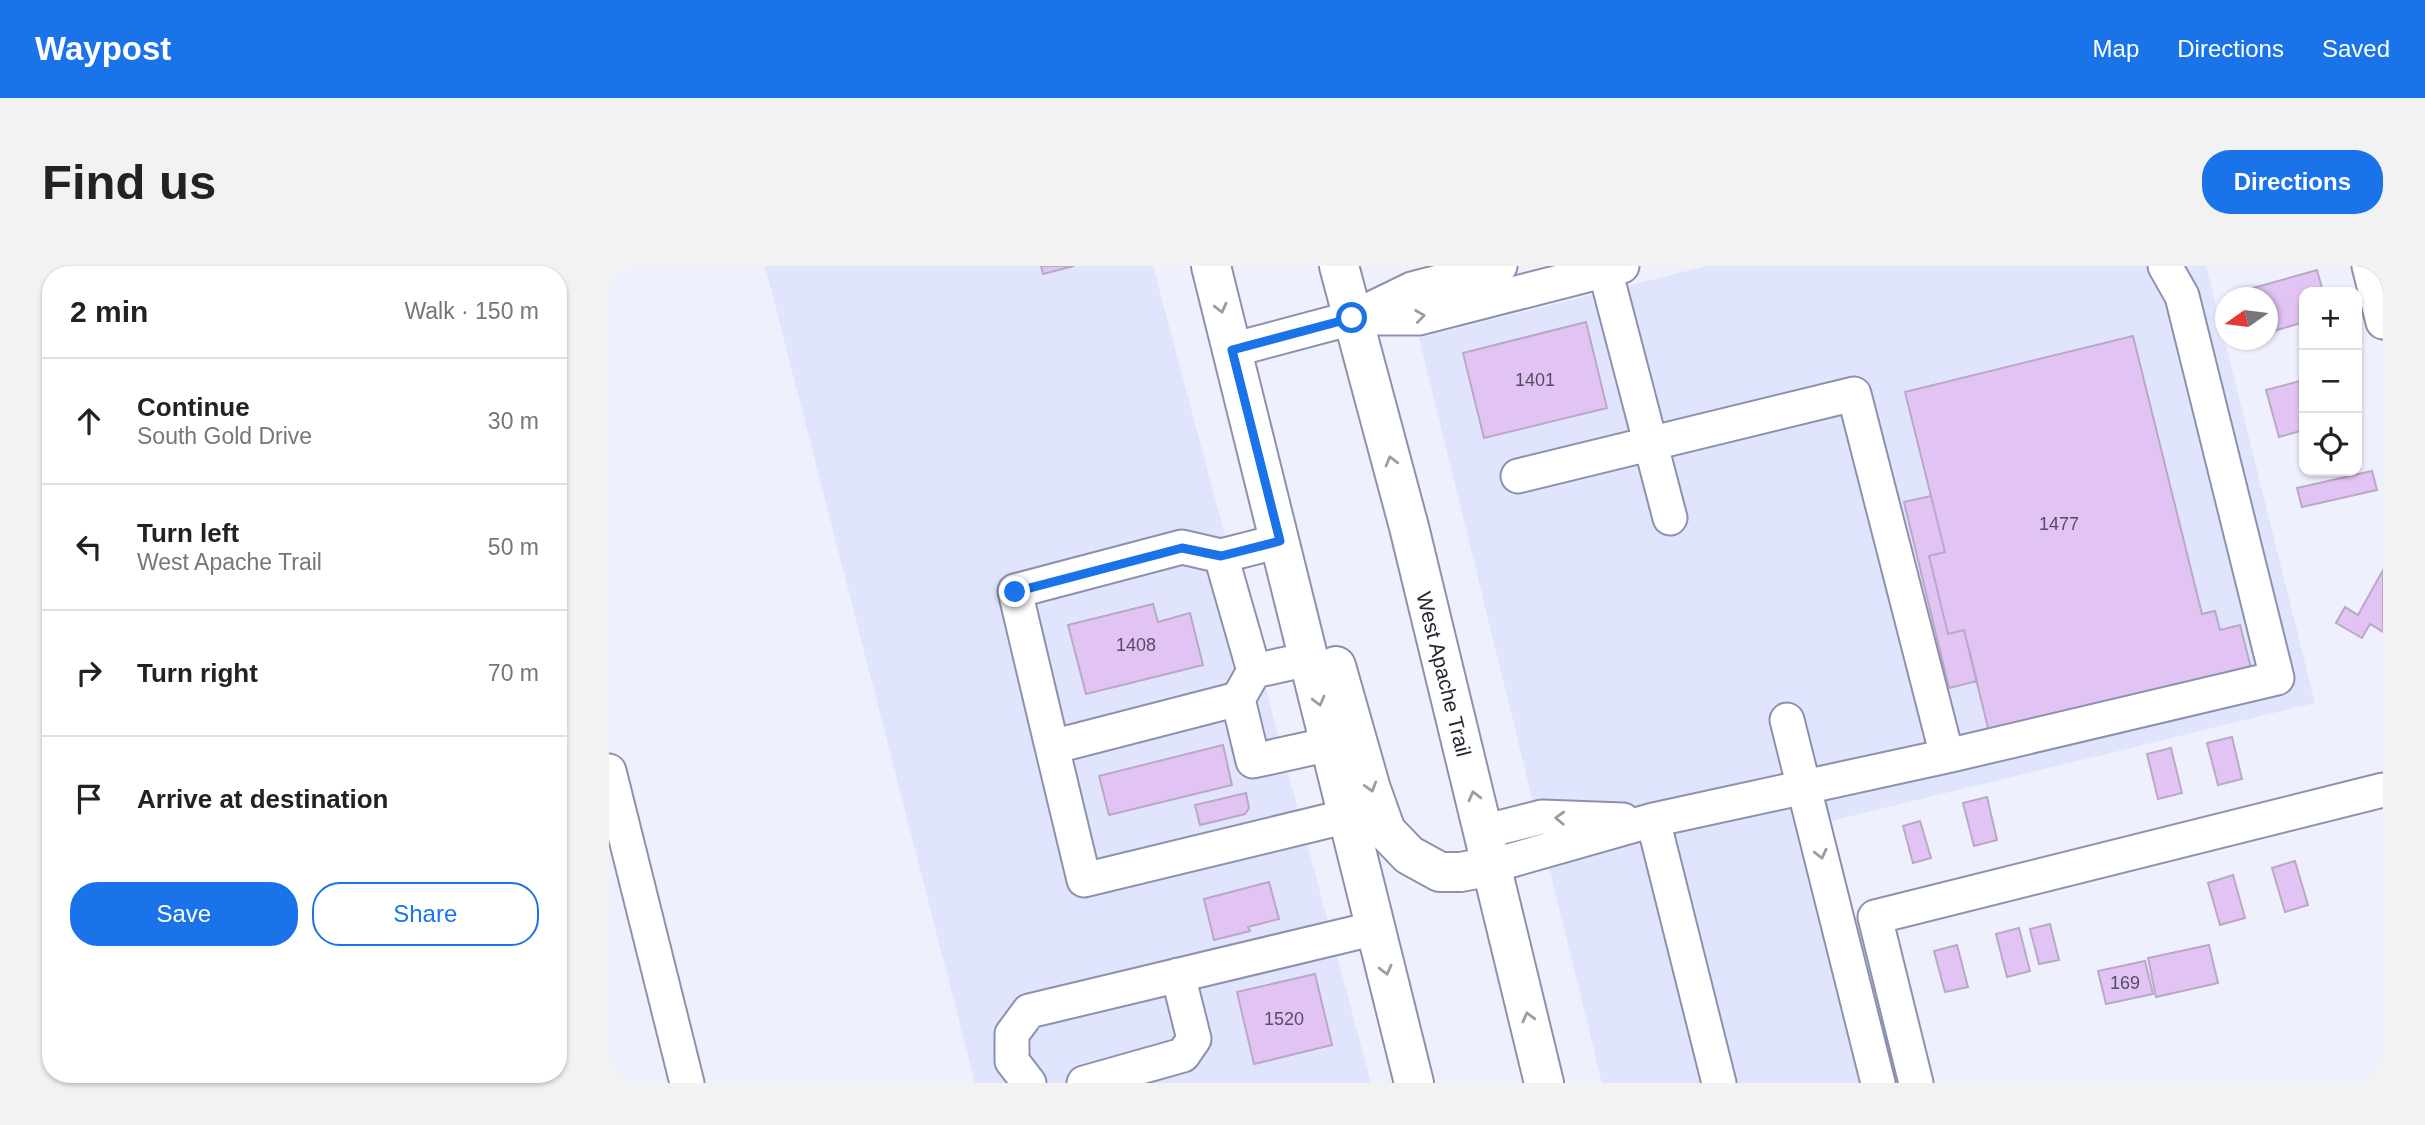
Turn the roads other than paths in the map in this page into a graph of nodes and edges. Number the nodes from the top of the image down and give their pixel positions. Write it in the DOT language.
graph roads {
  1 [pos="1210,266"];
  2 [pos="1339,266"];
  3 [pos="1500,266"];
  4 [pos="2165,266"];
  5 [pos="2369,266"];
  6 [pos="1610,267"];
  7 [pos="1352,318"];
  8 [pos="2383,323"];
  9 [pos="1232,350"];
  10 [pos="1650,444"];
  11 [pos="1518,476"];
  12 [pos="1670,518"];
  13 [pos="1280,541"];
  14 [pos="1221,556"];
  15 [pos="1309,659"];
  16 [pos="1246,685"];
  17 [pos="1787,720"];
  18 [pos="1330,744"];
  19 [pos="1052,747"];
  20 [pos="1947,755"];
  21 [pos="609,771"];
  22 [pos="1804,788"];
  23 [pos="2383,790"];
  24 [pos="1348,816"];
  25 [pos="1653,820"];
  26 [pos="1487,849"];
  27 [pos="1376,928"];
  28 [pos="1178,975"];
  29 [pos="687,1083"];
  30 [pos="1029,1083"];
  31 [pos="1084,1083"];
  32 [pos="1414,1083"];
  33 [pos="1544,1083"];
  34 [pos="1719,1083"];
  35 [pos="1878,1083"];
  36 [pos="1916,1083"];
  1 -- 9 [label="main road, one-way"];
  2 -- 7 [label="main road, West Apache Trail"];
  3 -- 7 [label="street"];
  4 -- 20 [label="street"];
  5 -- 8 [label="street"];
  7 -- 6 [label="street, one-way"];
  6 -- 10 [label="street"];
  7 -- 9 [label="street"];
  26 -- 7 [label="main road, West Apache Trail, one-way"];
  9 -- 13 [label="main road"];
  10 -- 11 [label="street"];
  10 -- 12 [label="street"];
  10 -- 20 [label="street"];
  13 -- 14 [label="street"];
  13 -- 15 [label="main road"];
  13 -- 26 [label="main road, one-way"];
  14 -- 16 [label="street"];
  14 -- 19 [label="street"];
  15 -- 16 [label="street"];
  15 -- 18 [label="main road, one-way"];
  16 -- 18 [label="street"];
  16 -- 19 [label="street"];
  17 -- 22 [label="street"];
  18 -- 24 [label="main road"];
  19 -- 24 [label="street"];
  20 -- 22 [label="street"];
  21 -- 29 [label="street"];
  22 -- 25 [label="street"];
  22 -- 35 [label="street, one-way"];
  23 -- 36 [label="street"];
  24 -- 27 [label="main road"];
  25 -- 26 [label="street"];
  25 -- 34 [label="street"];
  33 -- 26 [label="main road, West Apache Trail, one-way"];
  27 -- 28 [label="street"];
  27 -- 32 [label="main road, one-way"];
  28 -- 30 [label="street"];
  28 -- 31 [label="street"];
}
